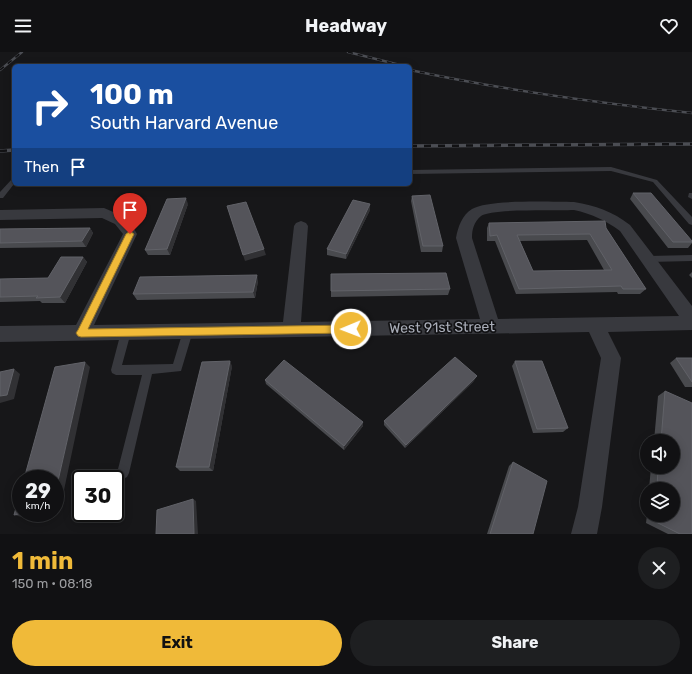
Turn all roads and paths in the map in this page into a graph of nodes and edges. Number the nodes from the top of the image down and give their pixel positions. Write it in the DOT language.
graph roads {
  1 [pos="412,172"];
  2 [pos="12,182"];
  3 [pos="0,196"];
  4 [pos="0,215"];
  5 [pos="692,222"];
  6 [pos="301,226"];
  7 [pos="692,258"];
  8 [pos="649,259"];
  9 [pos="692,320"];
  10 [pos="692,323"];
  11 [pos="596,325"];
  12 [pos="491,326"];
  13 [pos="291,330"];
  14 [pos="188,331"];
  15 [pos="126,332"];
  16 [pos="81,333"];
  17 [pos="0,334"];
  18 [pos="148,370"];
  19 [pos="124,470"];
  20 [pos="584,534"];
  1 -- 5 [label="lane"];
  2 -- 3 [label="lane"];
  4 -- 16 [label="street"];
  6 -- 13 [label="street"];
  7 -- 8 [label="lane"];
  8 -- 9 [label="street"];
  8 -- 12 [label="street"];
  10 -- 11 [label="street, West 91st Street"];
  11 -- 12 [label="street, West 91st Street"];
  11 -- 20 [label="street"];
  12 -- 13 [label="street, West 91st Street"];
  13 -- 14 [label="street, West 91st Street"];
  14 -- 15 [label="street, West 91st Street"];
  14 -- 18 [label="lane"];
  15 -- 16 [label="street, West 91st Street"];
  15 -- 18 [label="lane"];
  16 -- 17 [label="street, West 91st Street"];
  18 -- 19 [label="lane"];
}
